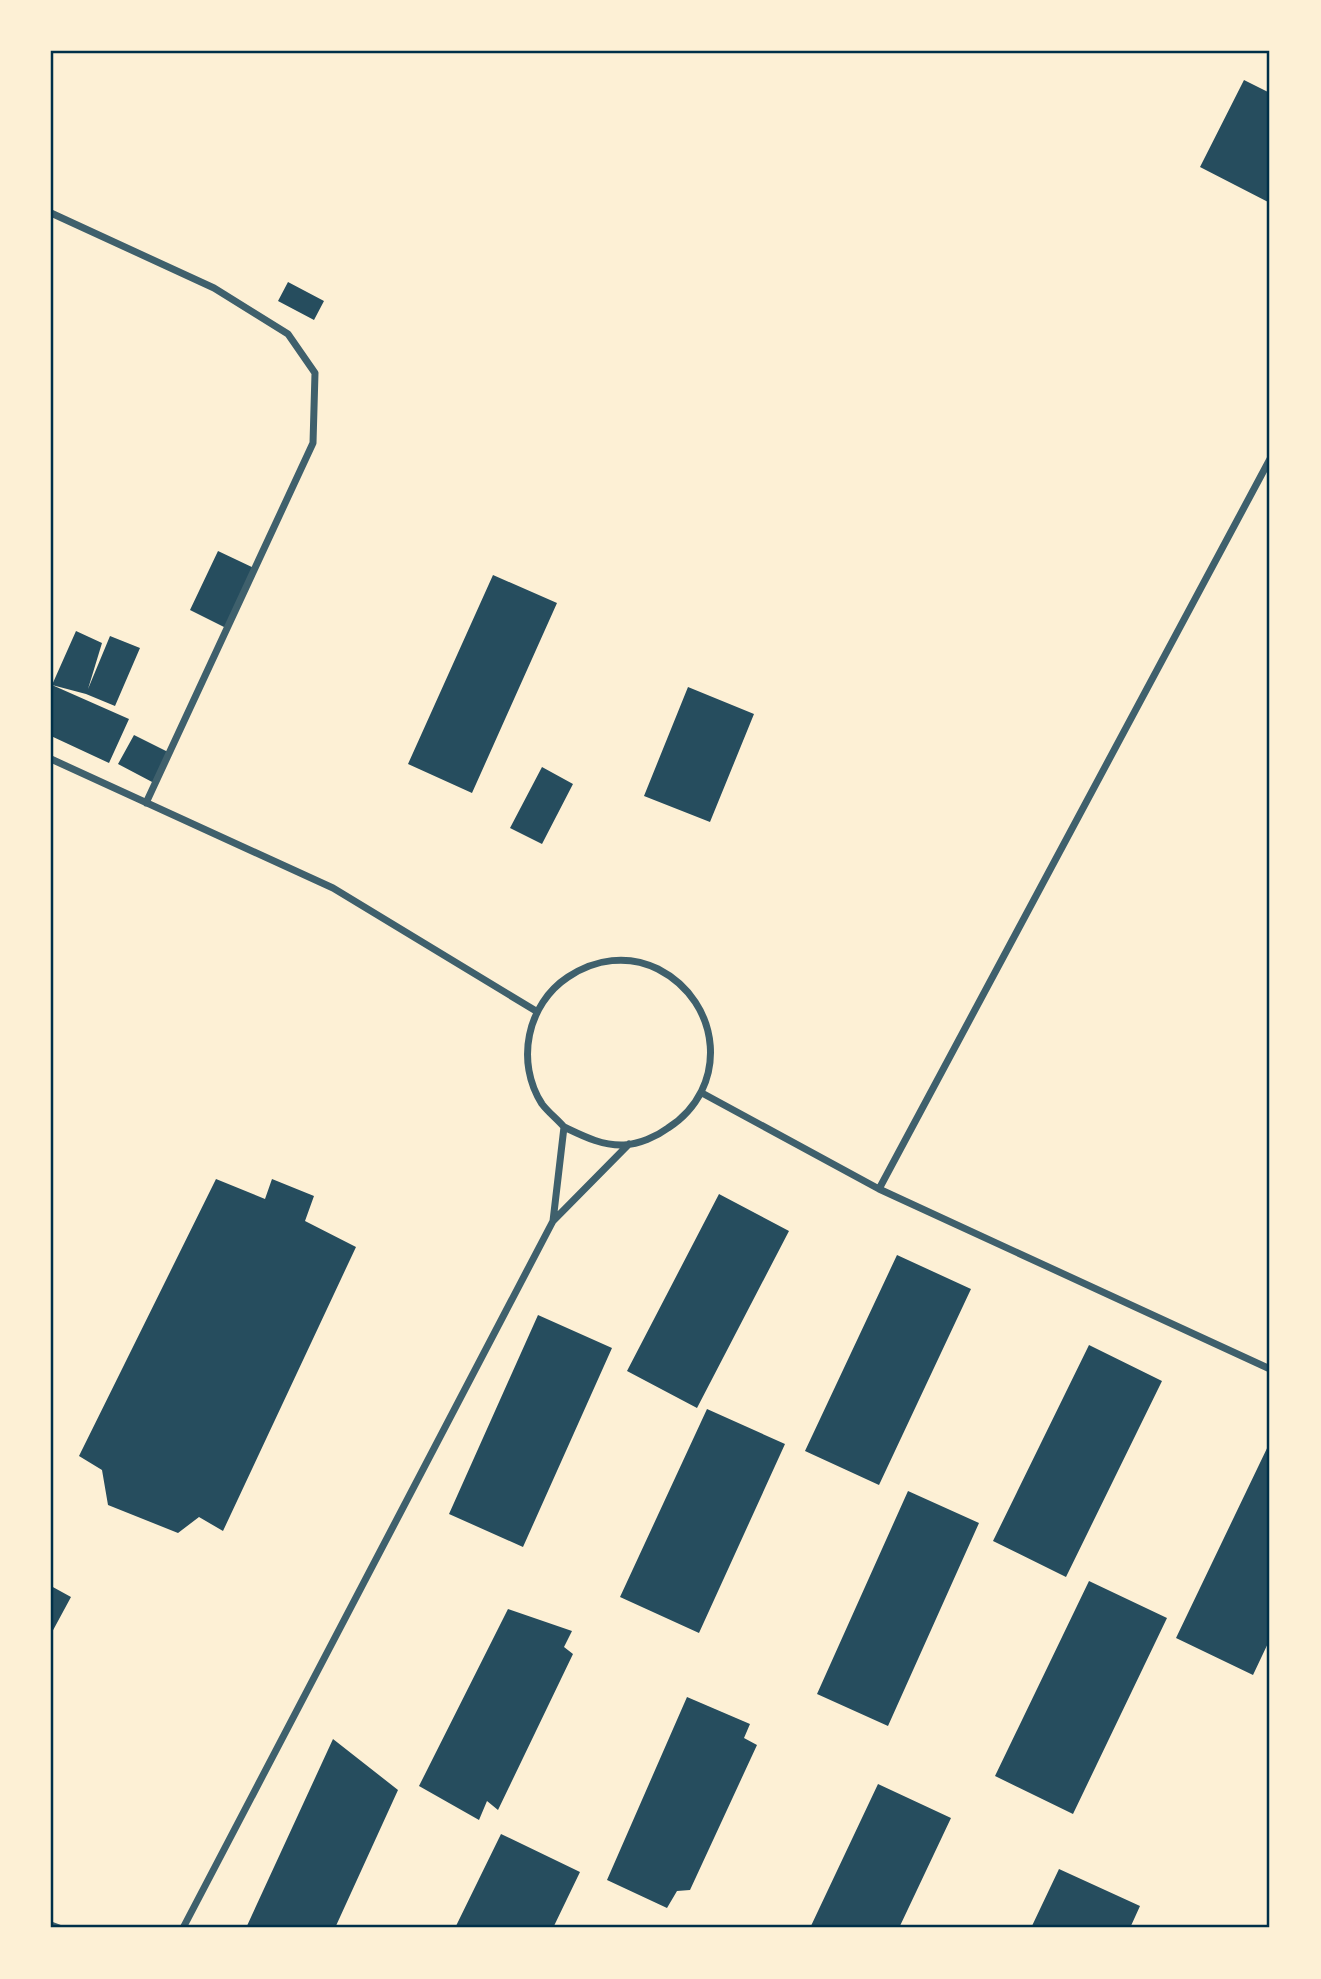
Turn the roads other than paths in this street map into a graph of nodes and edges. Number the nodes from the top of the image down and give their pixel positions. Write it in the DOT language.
graph roads {
  1 [pos="51,214"];
  2 [pos="1270,459"];
  3 [pos="51,759"];
  4 [pos="146,803"];
  5 [pos="536,1011"];
  6 [pos="702,1093"];
  7 [pos="564,1127"];
  8 [pos="629,1143"];
  9 [pos="879,1188"];
  10 [pos="553,1221"];
  11 [pos="1270,1370"];
  12 [pos="51,1924"];
  13 [pos="58,1928"];
  14 [pos="183,1928"];
  1 -- 4 [label="street"];
  2 -- 9 [label="street"];
  3 -- 4 [label="street"];
  4 -- 5 [label="street"];
  5 -- 6 [label="street"];
  5 -- 7 [label="street"];
  6 -- 8 [label="street"];
  6 -- 9 [label="street"];
  7 -- 8 [label="street"];
  7 -- 10 [label="street"];
  8 -- 10 [label="street"];
  9 -- 11 [label="street"];
  10 -- 14 [label="street"];
  12 -- 13 [label="street"];
}
